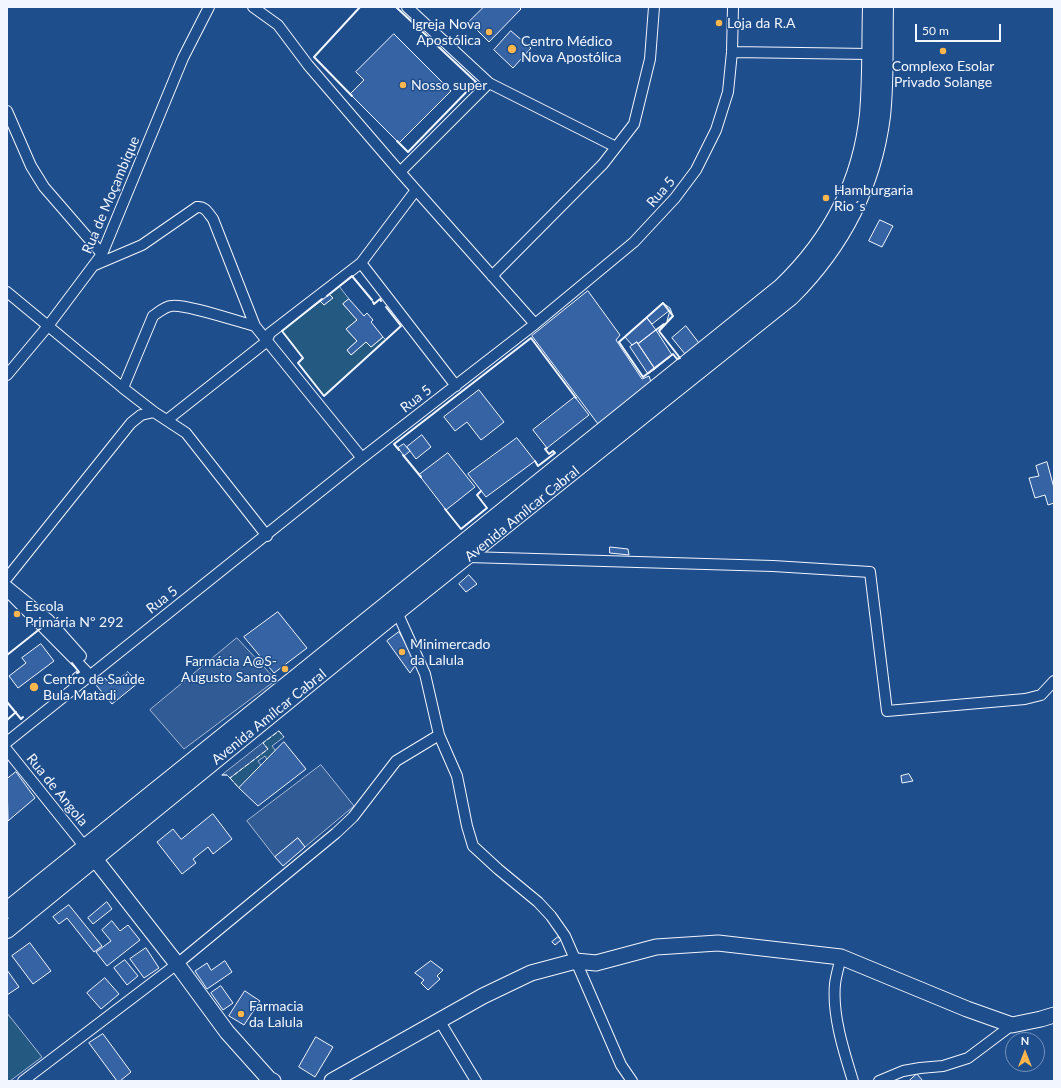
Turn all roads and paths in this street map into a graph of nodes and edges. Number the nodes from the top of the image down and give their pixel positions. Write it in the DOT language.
graph roads {
  1 [pos="209,7"];
  2 [pos="253,7"];
  3 [pos="407,7"];
  4 [pos="654,7"];
  5 [pos="733,7"];
  6 [pos="882,7"];
  7 [pos="732,52"];
  8 [pos="869,54"];
  9 [pos="489,83"];
  10 [pos="7,111"];
  11 [pos="616,148"];
  12 [pos="400,172"];
  13 [pos="416,190"];
  14 [pos="102,254"];
  15 [pos="361,263"];
  16 [pos="95,265"];
  17 [pos="492,276"];
  18 [pos="7,292"];
  19 [pos="535,324"];
  20 [pos="48,326"];
  21 [pos="255,326"];
  22 [pos="266,342"];
  23 [pos="7,375"];
  24 [pos="456,386"];
  25 [pos="122,388"];
  26 [pos="154,412"];
  27 [pos="167,420"];
  28 [pos="362,458"];
  29 [pos="267,536"];
  30 [pos="468,558"];
  31 [pos="7,578"];
  32 [pos="8,590"];
  33 [pos="397,612"];
  34 [pos="94,671"];
  35 [pos="1054,681"];
  36 [pos="7,734"];
  37 [pos="439,735"];
  38 [pos="7,742"];
  39 [pos="7,750"];
  40 [pos="85,847"];
  41 [pos="96,860"];
  42 [pos="7,910"];
  43 [pos="7,930"];
  44 [pos="841,957"];
  45 [pos="576,961"];
  46 [pos="177,964"];
  47 [pos="1054,1015"];
  48 [pos="438,1020"];
  49 [pos="1012,1025"];
  50 [pos="270,1080"];
  51 [pos="23,1081"];
  52 [pos="332,1081"];
  53 [pos="476,1081"];
  54 [pos="632,1081"];
  55 [pos="852,1081"];
  56 [pos="880,1081"];
  1 -- 14 [label="street, Rua de Moçambique"];
  2 -- 12 [label="street"];
  3 -- 9 [label="street"];
  4 -- 11 [label="street"];
  5 -- 7 [label="street, Rua 5"];
  6 -- 8 [label="main road, Avenida Amílcar Cabral"];
  6 -- 30 [label="main road, Avenida Amílcar Cabral"];
  7 -- 8 [label="street"];
  7 -- 19 [label="street, Rua 5"];
  8 -- 40 [label="main road, Avenida Amílcar Cabral"];
  9 -- 11 [label="street"];
  9 -- 12 [label="street"];
  10 -- 14 [label="street"];
  11 -- 17 [label="street"];
  12 -- 13 [label="street"];
  13 -- 15 [label="street"];
  13 -- 17 [label="street"];
  14 -- 16 [label="street, Rua de Moçambique"];
  15 -- 22 [label="street"];
  15 -- 24 [label="street"];
  16 -- 20 [label="street, Rua de Moçambique"];
  16 -- 21 [label="street"];
  17 -- 19 [label="street"];
  18 -- 20 [label="street"];
  19 -- 24 [label="street, Rua 5"];
  20 -- 23 [label="street, Rua de Moçambique"];
  20 -- 25 [label="street"];
  21 -- 22 [label="street"];
  21 -- 25 [label="street"];
  22 -- 27 [label="street"];
  22 -- 28 [label="street"];
  24 -- 28 [label="street, Rua 5"];
  25 -- 26 [label="street"];
  26 -- 27 [label="street"];
  26 -- 31 [label="street"];
  27 -- 29 [label="street"];
  28 -- 29 [label="street, Rua 5"];
  29 -- 34 [label="street, Rua 5"];
  30 -- 33 [label="main road, Avenida Amílcar Cabral"];
  30 -- 35 [label="street"];
  32 -- 34 [label="street"];
  32 -- 36 [label="street"];
  33 -- 37 [label="street"];
  33 -- 41 [label="main road, Avenida Amílcar Cabral"];
  34 -- 38 [label="street, Rua 5"];
  37 -- 45 [label="street"];
  37 -- 46 [label="street"];
  39 -- 40 [label="street, Rua de Angola"];
  40 -- 41 [label="street"];
  40 -- 42 [label="main road, Avenida Amílcar Cabral"];
  41 -- 43 [label="main road, Avenida Amílcar Cabral"];
  41 -- 46 [label="street"];
  44 -- 45 [label="street"];
  44 -- 49 [label="street"];
  44 -- 55 [label="street"];
  45 -- 48 [label="street"];
  45 -- 54 [label="street"];
  46 -- 50 [label="street"];
  46 -- 51 [label="street"];
  47 -- 49 [label="street"];
  48 -- 52 [label="street"];
  48 -- 53 [label="street"];
  49 -- 56 [label="street"];
}
